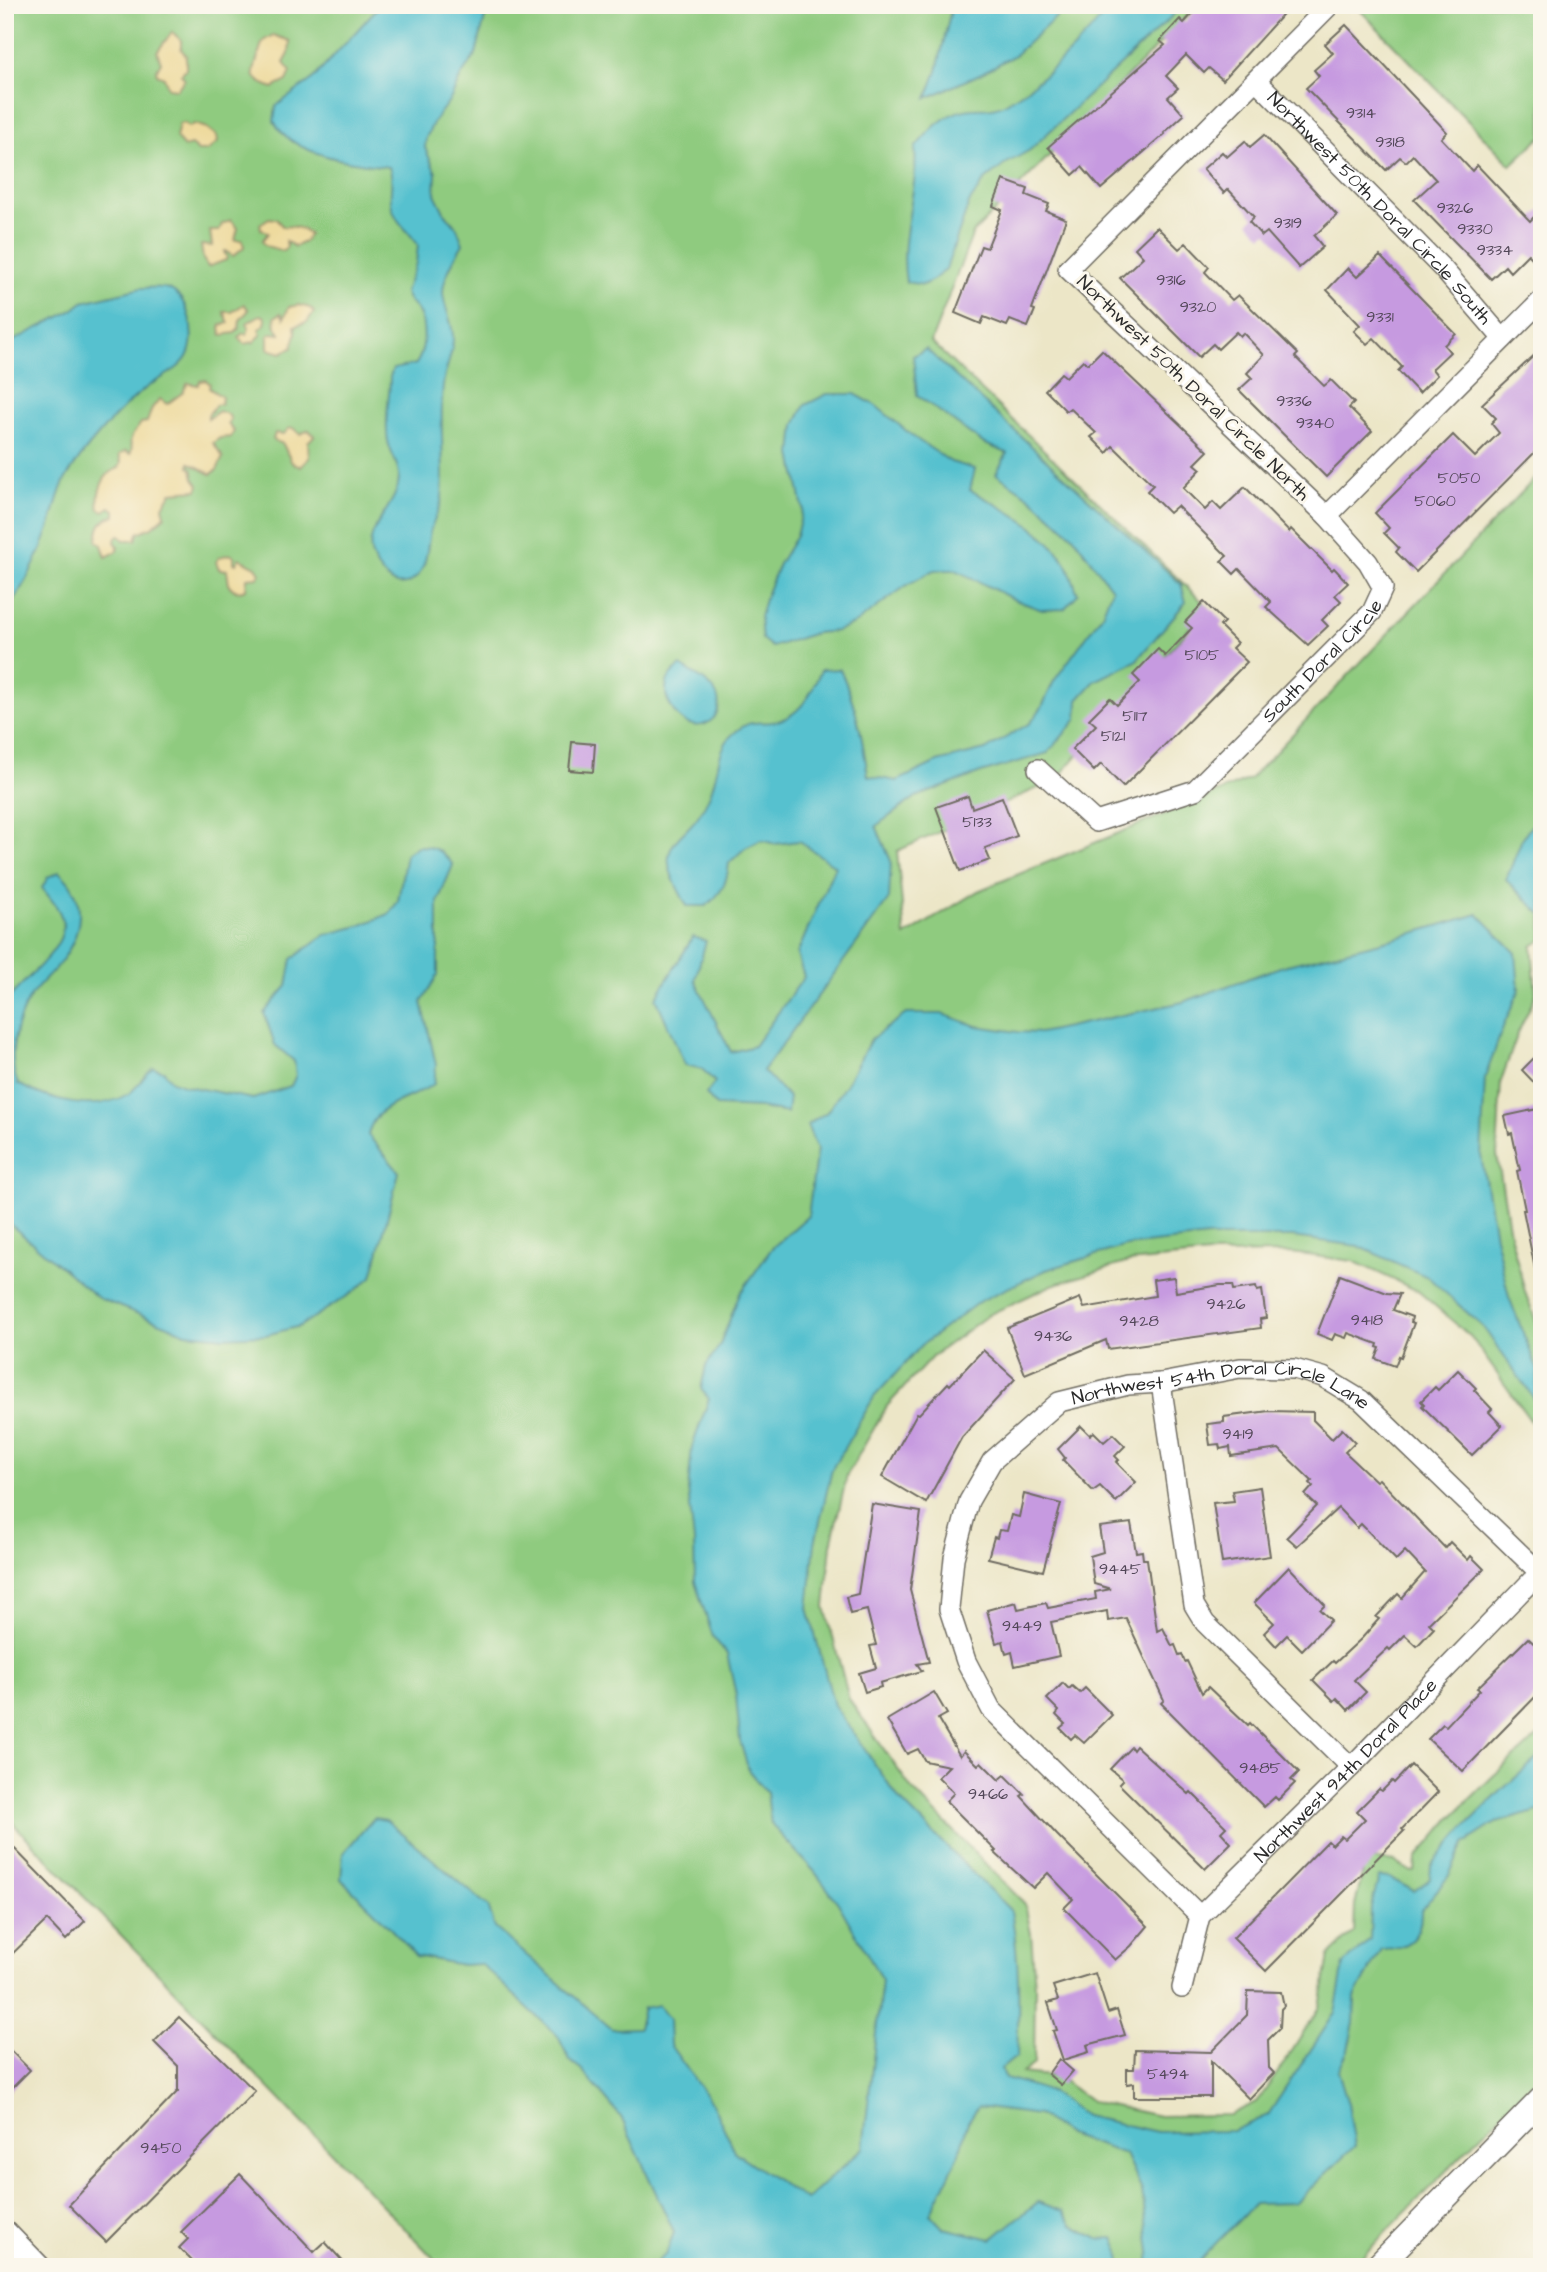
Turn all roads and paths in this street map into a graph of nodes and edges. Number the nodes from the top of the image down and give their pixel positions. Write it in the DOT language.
graph roads {
  1 [pos="1330,5"];
  2 [pos="1256,80"];
  3 [pos="1542,300"];
  4 [pos="1503,339"];
  5 [pos="1327,516"];
  6 [pos="1038,769"];
  7 [pos="1161,1383"];
  8 [pos="1540,1571"];
  9 [pos="1351,1766"];
  10 [pos="1200,1916"];
  11 [pos="1182,1988"];
  12 [pos="1542,2099"];
  13 [pos="5,2233"];
  14 [pos="38,2267"];
  15 [pos="1377,2267"];
  1 -- 2 [label="street"];
  2 -- 4 [label="street, Northwest 50th Doral Circle South"];
  2 -- 5 [label="street, Northwest 50th Doral Circle North"];
  3 -- 4 [label="street"];
  4 -- 5 [label="street"];
  5 -- 6 [label="street, South Doral Circle"];
  7 -- 8 [label="street, Northwest 54th Doral Circle Lane"];
  7 -- 9 [label="street"];
  7 -- 10 [label="street, Northwest 54th Doral Circle Lane"];
  8 -- 9 [label="street, Northwest 94th Doral Place"];
  9 -- 10 [label="street, Northwest 94th Doral Place"];
  10 -- 11 [label="street"];
  12 -- 15 [label="street"];
  13 -- 14 [label="street"];
}
